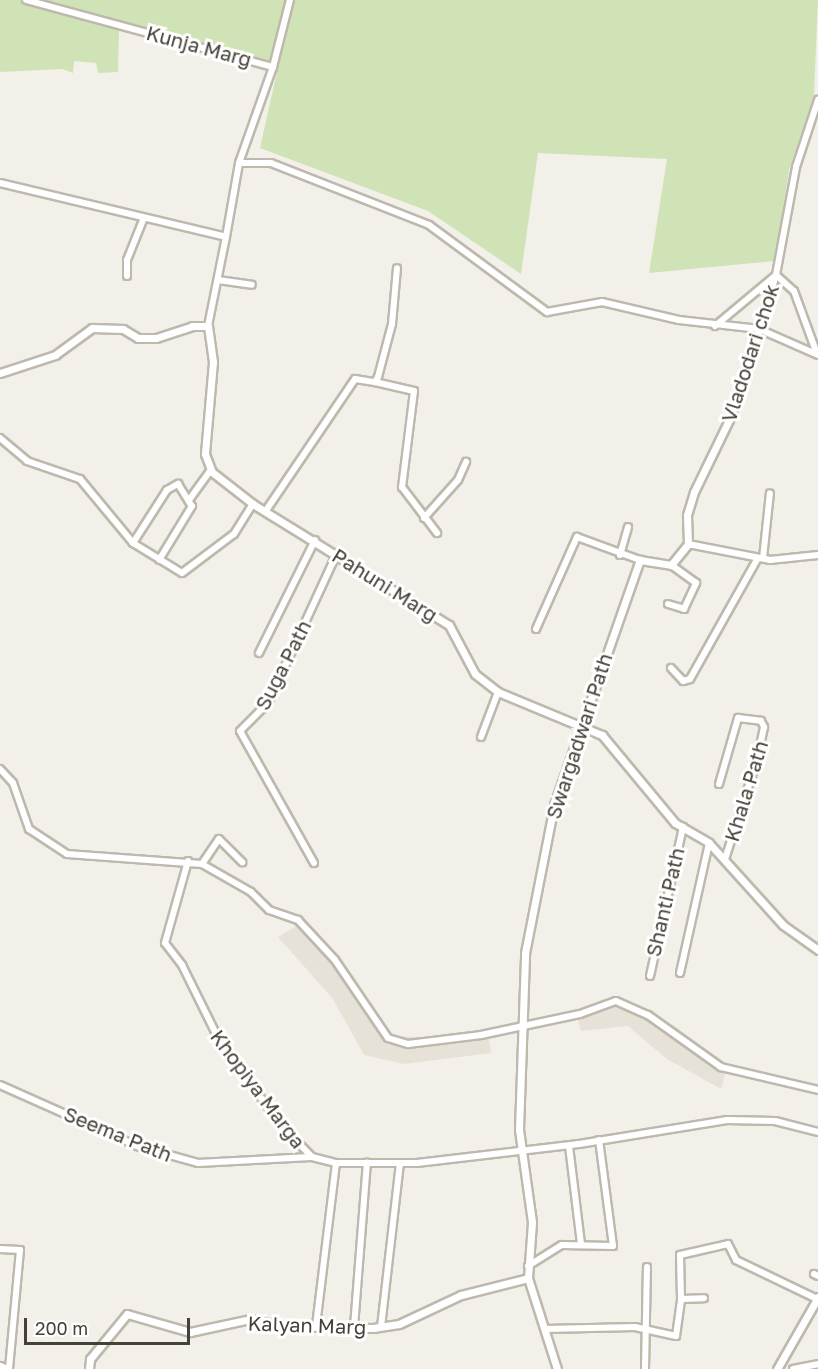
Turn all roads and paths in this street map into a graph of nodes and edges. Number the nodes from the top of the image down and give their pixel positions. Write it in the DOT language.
graph roads {
  1 [pos="26,0"];
  2 [pos="290,0"];
  3 [pos="273,67"];
  4 [pos="818,100"];
  5 [pos="238,163"];
  6 [pos="0,183"];
  7 [pos="143,220"];
  8 [pos="226,237"];
  9 [pos="397,268"];
  10 [pos="776,275"];
  11 [pos="127,276"];
  12 [pos="218,279"];
  13 [pos="252,285"];
  14 [pos="208,326"];
  15 [pos="715,326"];
  16 [pos="759,329"];
  17 [pos="818,354"];
  18 [pos="0,373"];
  19 [pos="375,382"];
  20 [pos="0,438"];
  21 [pos="466,462"];
  22 [pos="211,470"];
  23 [pos="770,493"];
  24 [pos="189,500"];
  25 [pos="253,504"];
  26 [pos="267,509"];
  27 [pos="424,518"];
  28 [pos="628,526"];
  29 [pos="437,532"];
  30 [pos="315,540"];
  31 [pos="133,543"];
  32 [pos="688,544"];
  33 [pos="336,555"];
  34 [pos="621,555"];
  35 [pos="818,555"];
  36 [pos="760,558"];
  37 [pos="159,560"];
  38 [pos="640,560"];
  39 [pos="671,565"];
  40 [pos="668,604"];
  41 [pos="536,629"];
  42 [pos="260,653"];
  43 [pos="671,668"];
  44 [pos="498,692"];
  45 [pos="581,725"];
  46 [pos="482,737"];
  47 [pos="0,769"];
  48 [pos="719,784"];
  49 [pos="683,827"];
  50 [pos="709,843"];
  51 [pos="725,859"];
  52 [pos="188,861"];
  53 [pos="242,862"];
  54 [pos="314,862"];
  55 [pos="202,864"];
  56 [pos="818,950"];
  57 [pos="680,973"];
  58 [pos="650,976"];
  59 [pos="523,1024"];
  60 [pos="0,1085"];
  61 [pos="818,1089"];
  62 [pos="818,1132"];
  63 [pos="599,1140"];
  64 [pos="569,1146"];
  65 [pos="519,1151"];
  66 [pos="312,1157"];
  67 [pos="336,1163"];
  68 [pos="367,1163"];
  69 [pos="400,1163"];
  70 [pos="581,1244"];
  71 [pos="0,1249"];
  72 [pos="528,1266"];
  73 [pos="647,1267"];
  74 [pos="528,1278"];
  75 [pos="704,1298"];
  76 [pos="818,1298"];
  77 [pos="681,1299"];
  78 [pos="316,1326"];
  79 [pos="381,1327"];
  80 [pos="354,1328"];
  81 [pos="545,1329"];
  82 [pos="645,1329"];
  83 [pos="818,1364"];
  84 [pos="0,1366"];
  85 [pos="8,1369"];
  86 [pos="89,1369"];
  87 [pos="558,1369"];
  88 [pos="645,1369"];
  89 [pos="777,1369"];
  90 [pos="793,1369"];
  1 -- 3 [label="street, Kunja Marg"];
  2 -- 3 [label="street"];
  3 -- 5 [label="street, Kunja Marg"];
  4 -- 10 [label="street, Vladodari chok"];
  5 -- 8 [label="street, Kunja Marg"];
  5 -- 15 [label="street"];
  6 -- 7 [label="street"];
  7 -- 8 [label="street"];
  7 -- 11 [label="street"];
  8 -- 12 [label="street, Kunja Marg"];
  9 -- 19 [label="street"];
  10 -- 15 [label="street"];
  10 -- 16 [label="street, Vladodari chok"];
  10 -- 17 [label="street"];
  12 -- 13 [label="street"];
  12 -- 14 [label="street, Kunja Marg"];
  14 -- 18 [label="street"];
  14 -- 22 [label="street"];
  15 -- 16 [label="street"];
  16 -- 17 [label="street"];
  16 -- 32 [label="street, Vladodari chok"];
  19 -- 26 [label="street"];
  19 -- 27 [label="street"];
  20 -- 31 [label="street"];
  21 -- 27 [label="street"];
  22 -- 24 [label="street"];
  22 -- 25 [label="street, Pahuni Marg"];
  23 -- 36 [label="street"];
  24 -- 31 [label="street"];
  24 -- 37 [label="street"];
  25 -- 26 [label="street, Pahuni Marg"];
  25 -- 37 [label="street"];
  26 -- 30 [label="street, Pahuni Marg"];
  27 -- 29 [label="street"];
  28 -- 34 [label="street"];
  30 -- 33 [label="street, Pahuni Marg"];
  30 -- 42 [label="street"];
  31 -- 37 [label="street"];
  32 -- 36 [label="street"];
  32 -- 39 [label="street"];
  33 -- 44 [label="street, Pahuni Marg"];
  33 -- 54 [label="street, Suga Path"];
  34 -- 38 [label="street"];
  34 -- 41 [label="street"];
  35 -- 36 [label="street"];
  36 -- 43 [label="street"];
  38 -- 39 [label="street"];
  38 -- 45 [label="street, Swargadwari Path"];
  39 -- 40 [label="street"];
  44 -- 45 [label="street, Pahuni Marg"];
  44 -- 46 [label="street"];
  45 -- 49 [label="street, Pahuni Marg"];
  45 -- 59 [label="street, Swargadwari Path"];
  47 -- 52 [label="street"];
  48 -- 51 [label="street, Khala Path"];
  49 -- 50 [label="street, Pahuni Marg"];
  49 -- 58 [label="street, Shanti Path"];
  50 -- 51 [label="street, Pahuni Marg"];
  50 -- 57 [label="street"];
  51 -- 56 [label="street, Pahuni Marg"];
  52 -- 55 [label="street"];
  52 -- 66 [label="street, Khopiya Marga"];
  53 -- 55 [label="street"];
  55 -- 59 [label="street"];
  59 -- 61 [label="street"];
  59 -- 65 [label="street"];
  60 -- 66 [label="street, Seema Path"];
  62 -- 63 [label="street, Khopiya Marga"];
  63 -- 64 [label="street, Khopiya Marga"];
  63 -- 70 [label="street"];
  64 -- 65 [label="street, Khopiya Marga"];
  64 -- 70 [label="street"];
  65 -- 69 [label="street, Khopiya Marga"];
  65 -- 72 [label="street"];
  66 -- 67 [label="street, Khopiya Marga"];
  67 -- 68 [label="street, Khopiya Marga"];
  67 -- 78 [label="street"];
  68 -- 69 [label="street, Khopiya Marga"];
  68 -- 80 [label="street"];
  69 -- 79 [label="street"];
  70 -- 72 [label="street"];
  71 -- 85 [label="street"];
  72 -- 74 [label="street"];
  73 -- 82 [label="street"];
  74 -- 79 [label="street, Kalyan Marg"];
  74 -- 81 [label="street"];
  75 -- 77 [label="street"];
  76 -- 77 [label="street"];
  76 -- 89 [label="street"];
  77 -- 82 [label="street"];
  78 -- 80 [label="street, Kalyan Marg"];
  78 -- 86 [label="street, Kalyan Marg"];
  79 -- 80 [label="street, Kalyan Marg"];
  81 -- 82 [label="street"];
  81 -- 87 [label="street"];
  82 -- 88 [label="street"];
  83 -- 90 [label="street"];
  84 -- 85 [label="street"];
}
